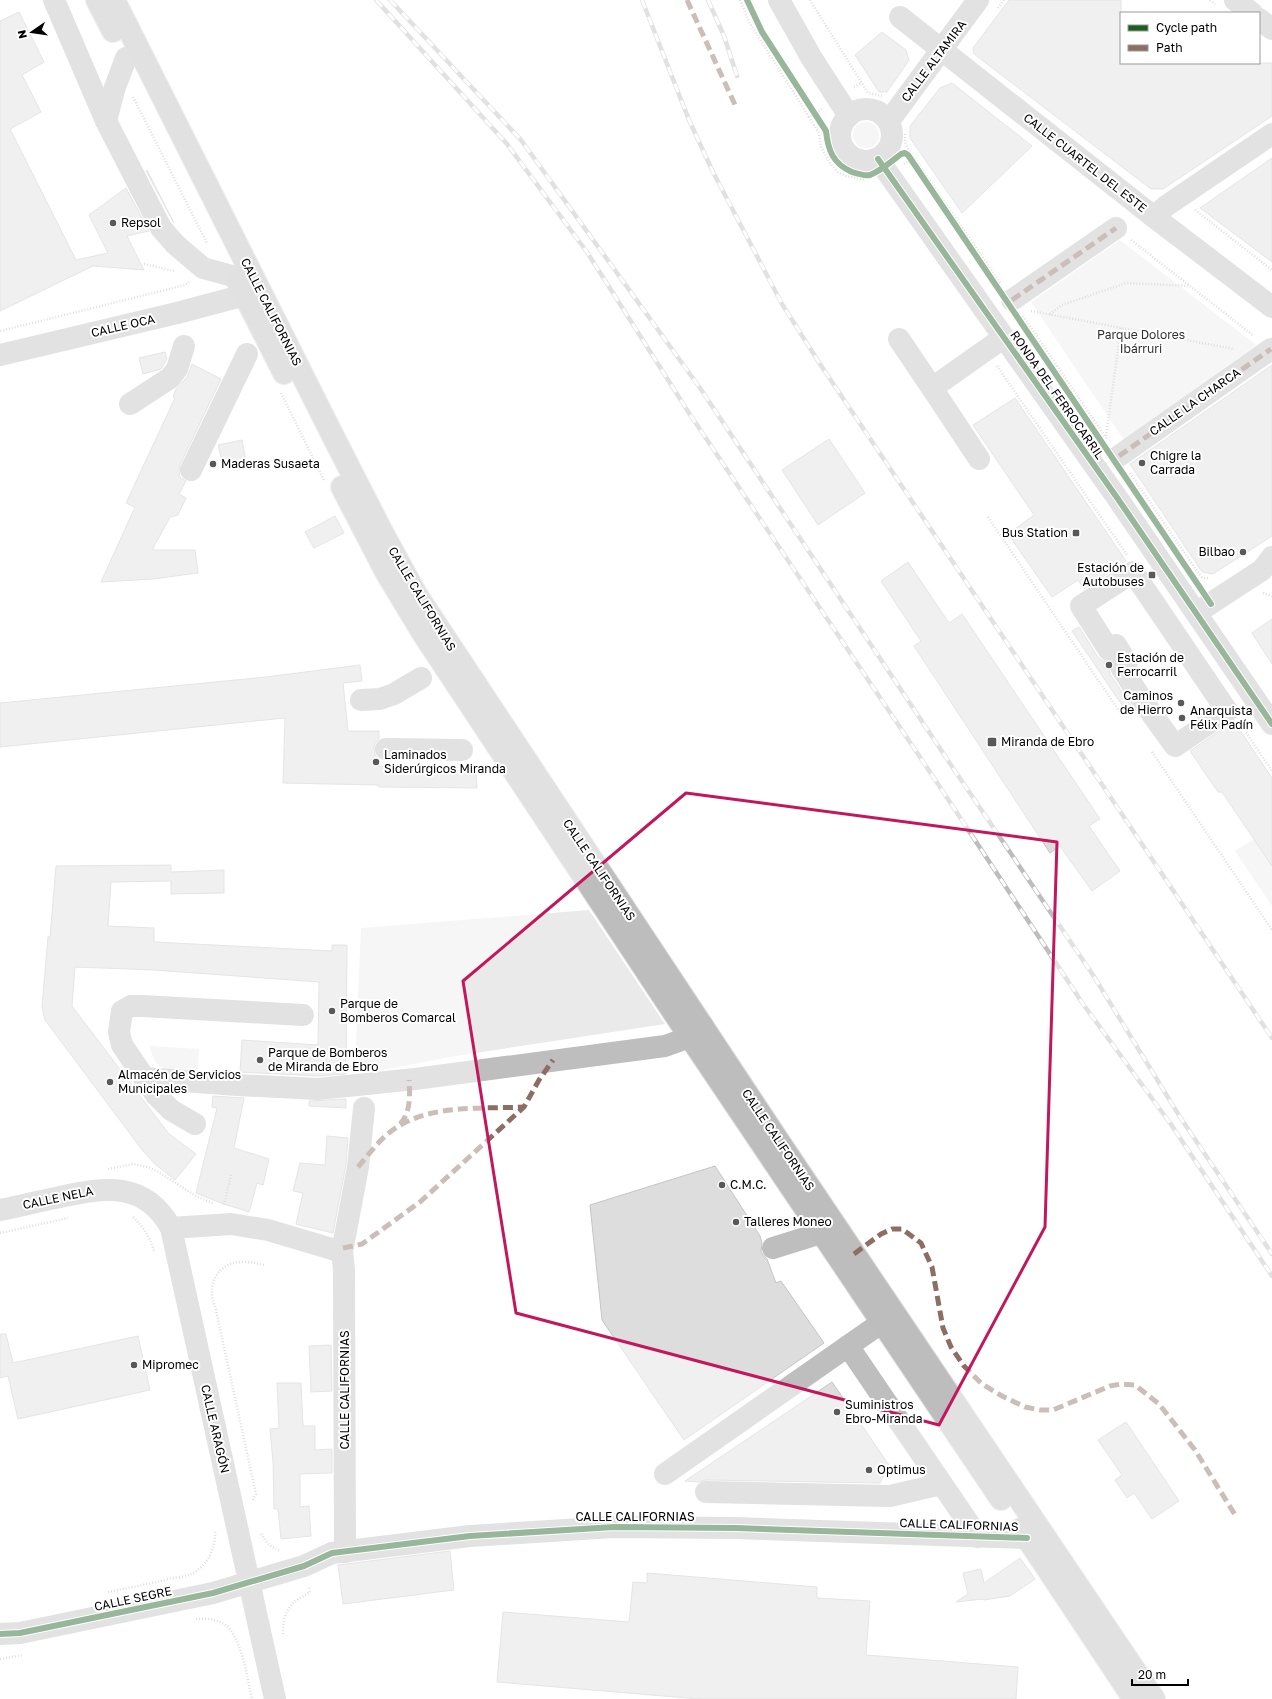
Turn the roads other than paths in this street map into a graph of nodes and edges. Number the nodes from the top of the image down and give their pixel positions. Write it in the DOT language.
graph roads {
  1 [pos="54,0"];
  2 [pos="97,0"];
  3 [pos="114,0"];
  4 [pos="779,0"];
  5 [pos="978,0"];
  6 [pos="1235,0"];
  7 [pos="1251,12"];
  8 [pos="900,17"];
  9 [pos="1260,20"];
  10 [pos="1272,29"];
  11 [pos="942,51"];
  12 [pos="123,64"];
  13 [pos="843,107"];
  14 [pos="898,120"];
  15 [pos="106,121"];
  16 [pos="1272,134"];
  17 [pos="881,163"];
  18 [pos="1154,217"];
  19 [pos="1116,228"];
  20 [pos="233,281"];
  21 [pos="1010,303"];
  22 [pos="1272,307"];
  23 [pos="1003,338"];
  24 [pos="899,339"];
  25 [pos="184,346"];
  26 [pos="1271,349"];
  27 [pos="247,354"];
  28 [pos="0,355"];
  29 [pos="932,388"];
  30 [pos="130,404"];
  31 [pos="1113,453"];
  32 [pos="979,459"];
  33 [pos="191,470"];
  34 [pos="1268,567"];
  35 [pos="1196,613"];
  36 [pos="421,678"];
  37 [pos="361,700"];
  38 [pos="1272,724"];
  39 [pos="1175,746"];
  40 [pos="386,749"];
  41 [pos="462,750"];
  42 [pos="303,1015"];
  43 [pos="695,1030"];
  44 [pos="144,1078"];
  45 [pos="364,1108"];
  46 [pos="195,1124"];
  47 [pos="116,1189"];
  48 [pos="0,1210"];
  49 [pos="171,1228"];
  50 [pos="821,1233"];
  51 [pos="772,1248"];
  52 [pos="342,1252"];
  53 [pos="881,1323"];
  54 [pos="848,1346"];
  55 [pos="665,1474"];
  56 [pos="941,1484"];
  57 [pos="706,1492"];
  58 [pos="978,1537"];
  59 [pos="1027,1538"];
  60 [pos="346,1552"];
  61 [pos="249,1582"];
  62 [pos="10,1634"];
  63 [pos="0,1641"];
  64 [pos="274,1699"];
  65 [pos="1134,1699"];
  66 [pos="1154,1699"];
  1 -- 15 [label="street"];
  2 -- 12 [label="highway, CALLE CALIFORNIAS"];
  3 -- 43 [label="highway, CALLE CALIFORNIAS"];
  4 -- 13 [label="street"];
  5 -- 11 [label="street, CALLE ALTAMIRA"];
  6 -- 7 [label="street"];
  8 -- 11 [label="street, CALLE CUARTEL DEL ESTE"];
  9 -- 10 [label="street"];
  11 -- 14 [label="street, CALLE ALTAMIRA"];
  11 -- 18 [label="street, CALLE CUARTEL DEL ESTE"];
  12 -- 15 [label="street"];
  12 -- 20 [label="highway, CALLE CALIFORNIAS"];
  13 -- 14 [label="street"];
  13 -- 17 [label="street"];
  14 -- 17 [label="street"];
  15 -- 20 [label="street"];
  16 -- 18 [label="street"];
  17 -- 23 [label="street, RONDA DEL FERROCARRIL"];
  18 -- 22 [label="street, CALLE CUARTEL DEL ESTE"];
  19 -- 21 [label="street"];
  20 -- 28 [label="street, CALLE OCA"];
  20 -- 43 [label="highway, CALLE CALIFORNIAS"];
  23 -- 29 [label="street"];
  23 -- 35 [label="street, RONDA DEL FERROCARRIL"];
  24 -- 29 [label="street"];
  25 -- 30 [label="street"];
  26 -- 31 [label="street, CALLE LA CHARCA"];
  27 -- 33 [label="street"];
  29 -- 32 [label="street"];
  34 -- 35 [label="street"];
  35 -- 38 [label="street, RONDA DEL FERROCARRIL"];
  36 -- 37 [label="street"];
  39 -- 39 [label="street"];
  40 -- 41 [label="street"];
  42 -- 44 [label="street"];
  43 -- 44 [label="street"];
  43 -- 50 [label="highway, CALLE CALIFORNIAS"];
  43 -- 66 [label="highway, CALLE CALIFORNIAS"];
  44 -- 46 [label="street"];
  45 -- 52 [label="street, CALLE CALIFORNIAS"];
  47 -- 48 [label="street, CALLE NELA"];
  47 -- 49 [label="street, CALLE ARAGÓN"];
  49 -- 52 [label="street"];
  49 -- 61 [label="street, CALLE ARAGÓN"];
  50 -- 51 [label="street"];
  50 -- 53 [label="highway, CALLE CALIFORNIAS"];
  52 -- 60 [label="street, CALLE CALIFORNIAS"];
  53 -- 54 [label="street"];
  53 -- 59 [label="highway, CALLE CALIFORNIAS"];
  54 -- 55 [label="street"];
  54 -- 56 [label="street"];
  56 -- 57 [label="street"];
  56 -- 58 [label="street"];
  58 -- 59 [label="street, CALLE CALIFORNIAS"];
  58 -- 60 [label="street, CALLE CALIFORNIAS"];
  59 -- 65 [label="highway, CALLE CALIFORNIAS"];
  60 -- 61 [label="street, CALLE CALIFORNIAS"];
  61 -- 62 [label="street, CALLE SEGRE"];
  61 -- 64 [label="street, CALLE ARAGÓN"];
  62 -- 63 [label="street, CALLE SEGRE"];
}
